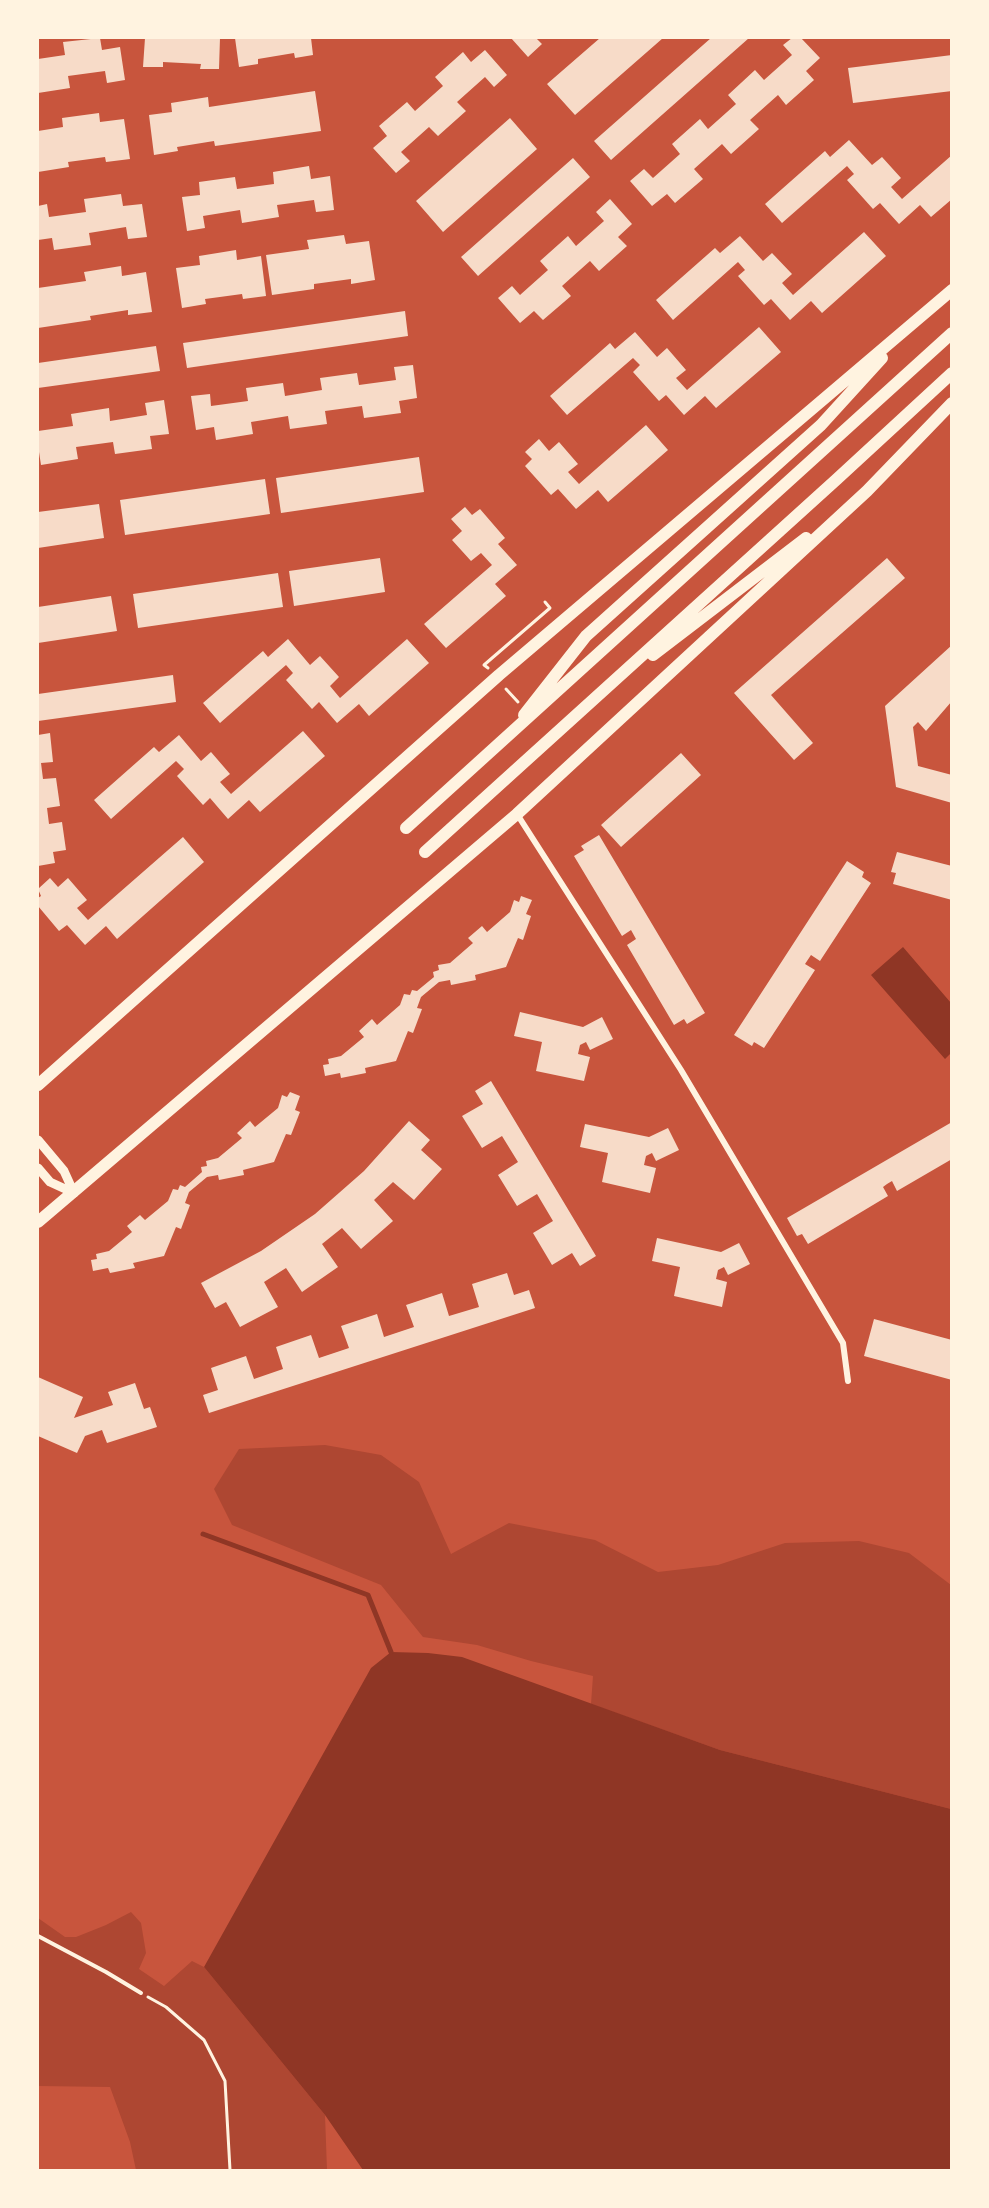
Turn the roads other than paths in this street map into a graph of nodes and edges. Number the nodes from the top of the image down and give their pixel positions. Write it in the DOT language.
graph roads {
  1 [pos="951,290"];
  2 [pos="915,321"];
  3 [pos="951,333"];
  4 [pos="951,372"];
  5 [pos="951,403"];
  6 [pos="867,491"];
  7 [pos="583,709"];
  8 [pos="501,744"];
  9 [pos="517,814"];
  10 [pos="406,828"];
  11 [pos="425,852"];
  12 [pos="38,1085"];
  13 [pos="38,1140"];
  14 [pos="38,1167"];
  15 [pos="74,1193"];
  16 [pos="38,1222"];
  17 [pos="848,1382"];
  18 [pos="38,1936"];
  19 [pos="141,1992"];
  1 -- 2 [label="main road"];
  2 -- 8 [label="main road"];
  2 -- 12 [label="main road"];
  3 -- 8 [label="main road"];
  4 -- 7 [label="main road"];
  5 -- 6 [label="main road"];
  6 -- 7 [label="main road"];
  6 -- 9 [label="main road"];
  7 -- 11 [label="main road"];
  8 -- 10 [label="main road"];
  9 -- 15 [label="main road"];
  9 -- 17 [label="street"];
  13 -- 15 [label="street"];
  14 -- 15 [label="street"];
  15 -- 16 [label="main road"];
  18 -- 19 [label="lane"];
}
